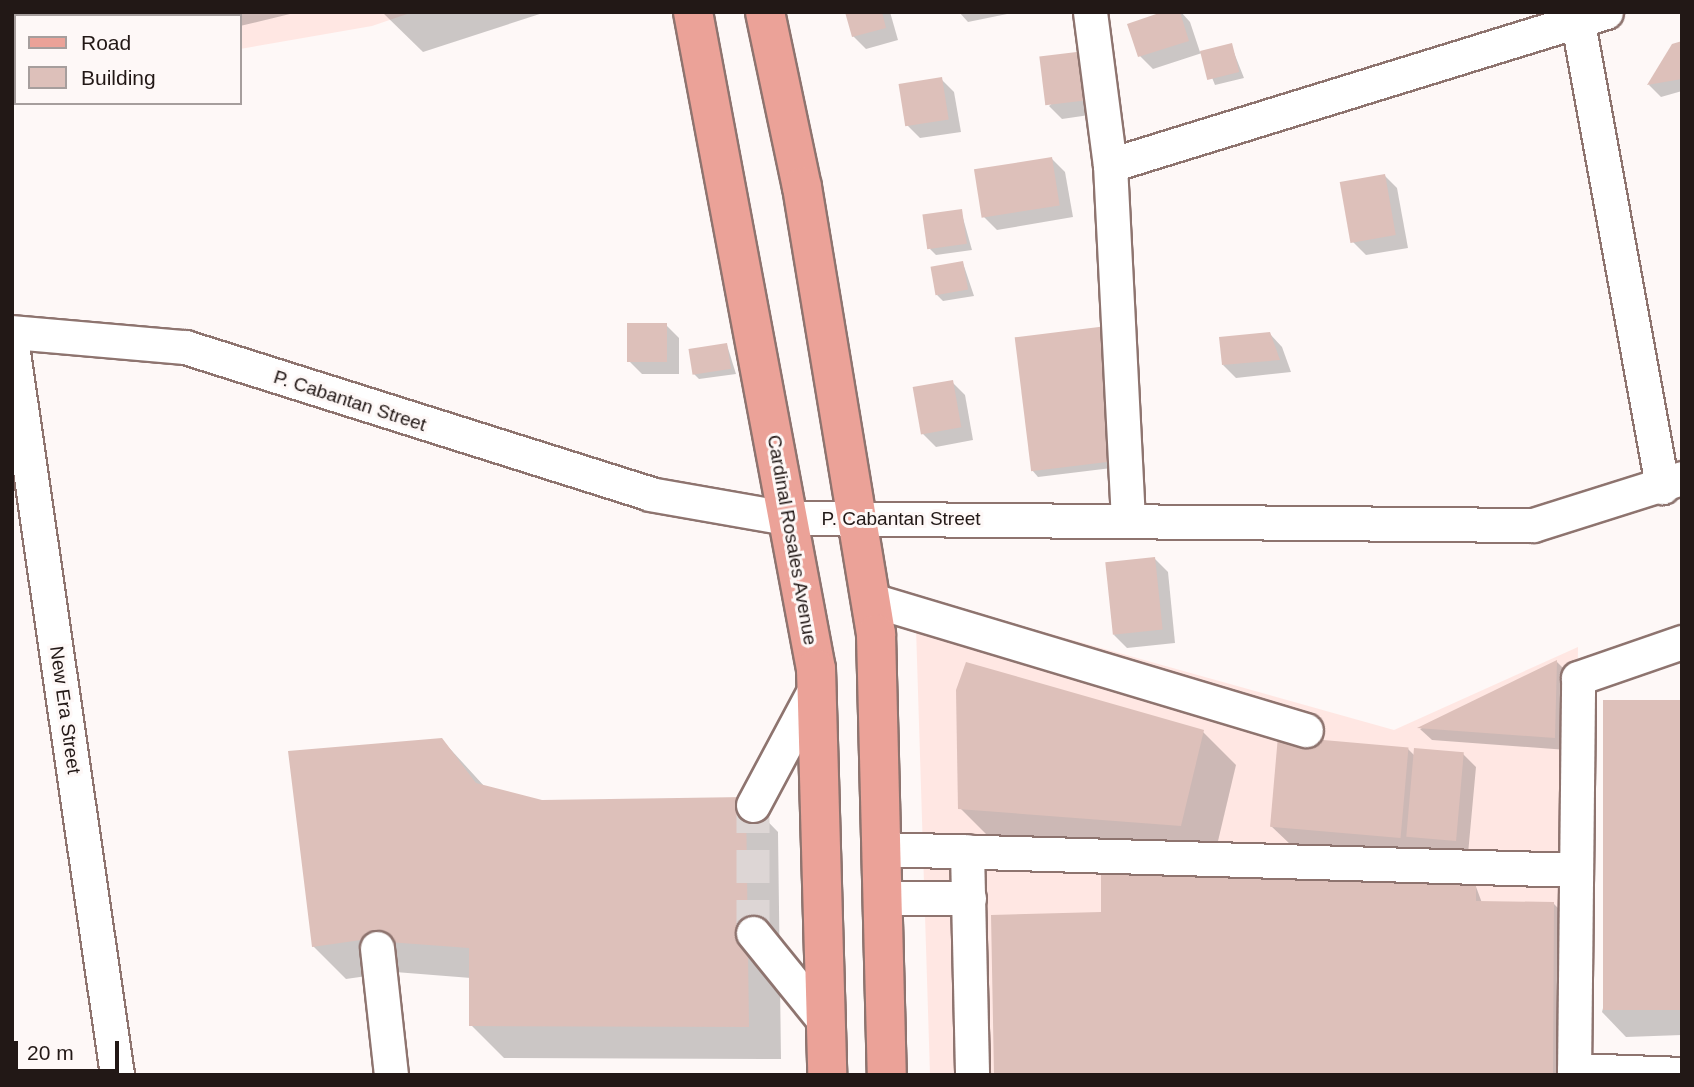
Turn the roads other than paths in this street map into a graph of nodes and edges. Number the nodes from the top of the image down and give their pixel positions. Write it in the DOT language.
graph roads {
  1 [pos="693,12"];
  2 [pos="765,12"];
  3 [pos="1090,12"];
  4 [pos="1586,15"];
  5 [pos="1110,165"];
  6 [pos="12,332"];
  7 [pos="12,345"];
  8 [pos="1672,482"];
  9 [pos="786,518"];
  10 [pos="1128,520"];
  11 [pos="857,522"];
  12 [pos="872,600"];
  13 [pos="1682,642"];
  14 [pos="816,687"];
  15 [pos="1306,730"];
  16 [pos="753,804"];
  17 [pos="881,849"];
  18 [pos="967,851"];
  19 [pos="1576,870"];
  20 [pos="882,898"];
  21 [pos="968,898"];
  22 [pos="753,933"];
  23 [pos="377,948"];
  24 [pos="826,1023"];
  25 [pos="1574,1072"];
  26 [pos="1682,1074"];
  27 [pos="117,1075"];
  28 [pos="391,1075"];
  29 [pos="827,1075"];
  30 [pos="887,1075"];
  31 [pos="972,1075"];
  1 -- 9 [label="main road, Cardinal Rosales Avenue"];
  2 -- 11 [label="main road"];
  3 -- 5 [label="street"];
  4 -- 5 [label="street"];
  4 -- 8 [label="street"];
  5 -- 10 [label="street"];
  6 -- 9 [label="street, P. Cabantan Street"];
  7 -- 27 [label="street, New Era Street"];
  8 -- 10 [label="street, P. Cabantan Street"];
  9 -- 11 [label="street, P. Cabantan Street"];
  9 -- 14 [label="main road, Cardinal Rosales Avenue"];
  10 -- 11 [label="street, P. Cabantan Street"];
  11 -- 12 [label="main road"];
  12 -- 15 [label="street"];
  12 -- 17 [label="main road"];
  13 -- 19 [label="street"];
  14 -- 16 [label="street"];
  14 -- 24 [label="main road, Cardinal Rosales Avenue"];
  17 -- 18 [label="street"];
  17 -- 20 [label="main road"];
  18 -- 19 [label="street"];
  18 -- 21 [label="street"];
  19 -- 25 [label="street"];
  20 -- 21 [label="street"];
  20 -- 30 [label="main road"];
  21 -- 31 [label="street"];
  22 -- 24 [label="street"];
  23 -- 28 [label="street"];
  24 -- 29 [label="main road, Cardinal Rosales Avenue"];
  25 -- 26 [label="street"];
}
